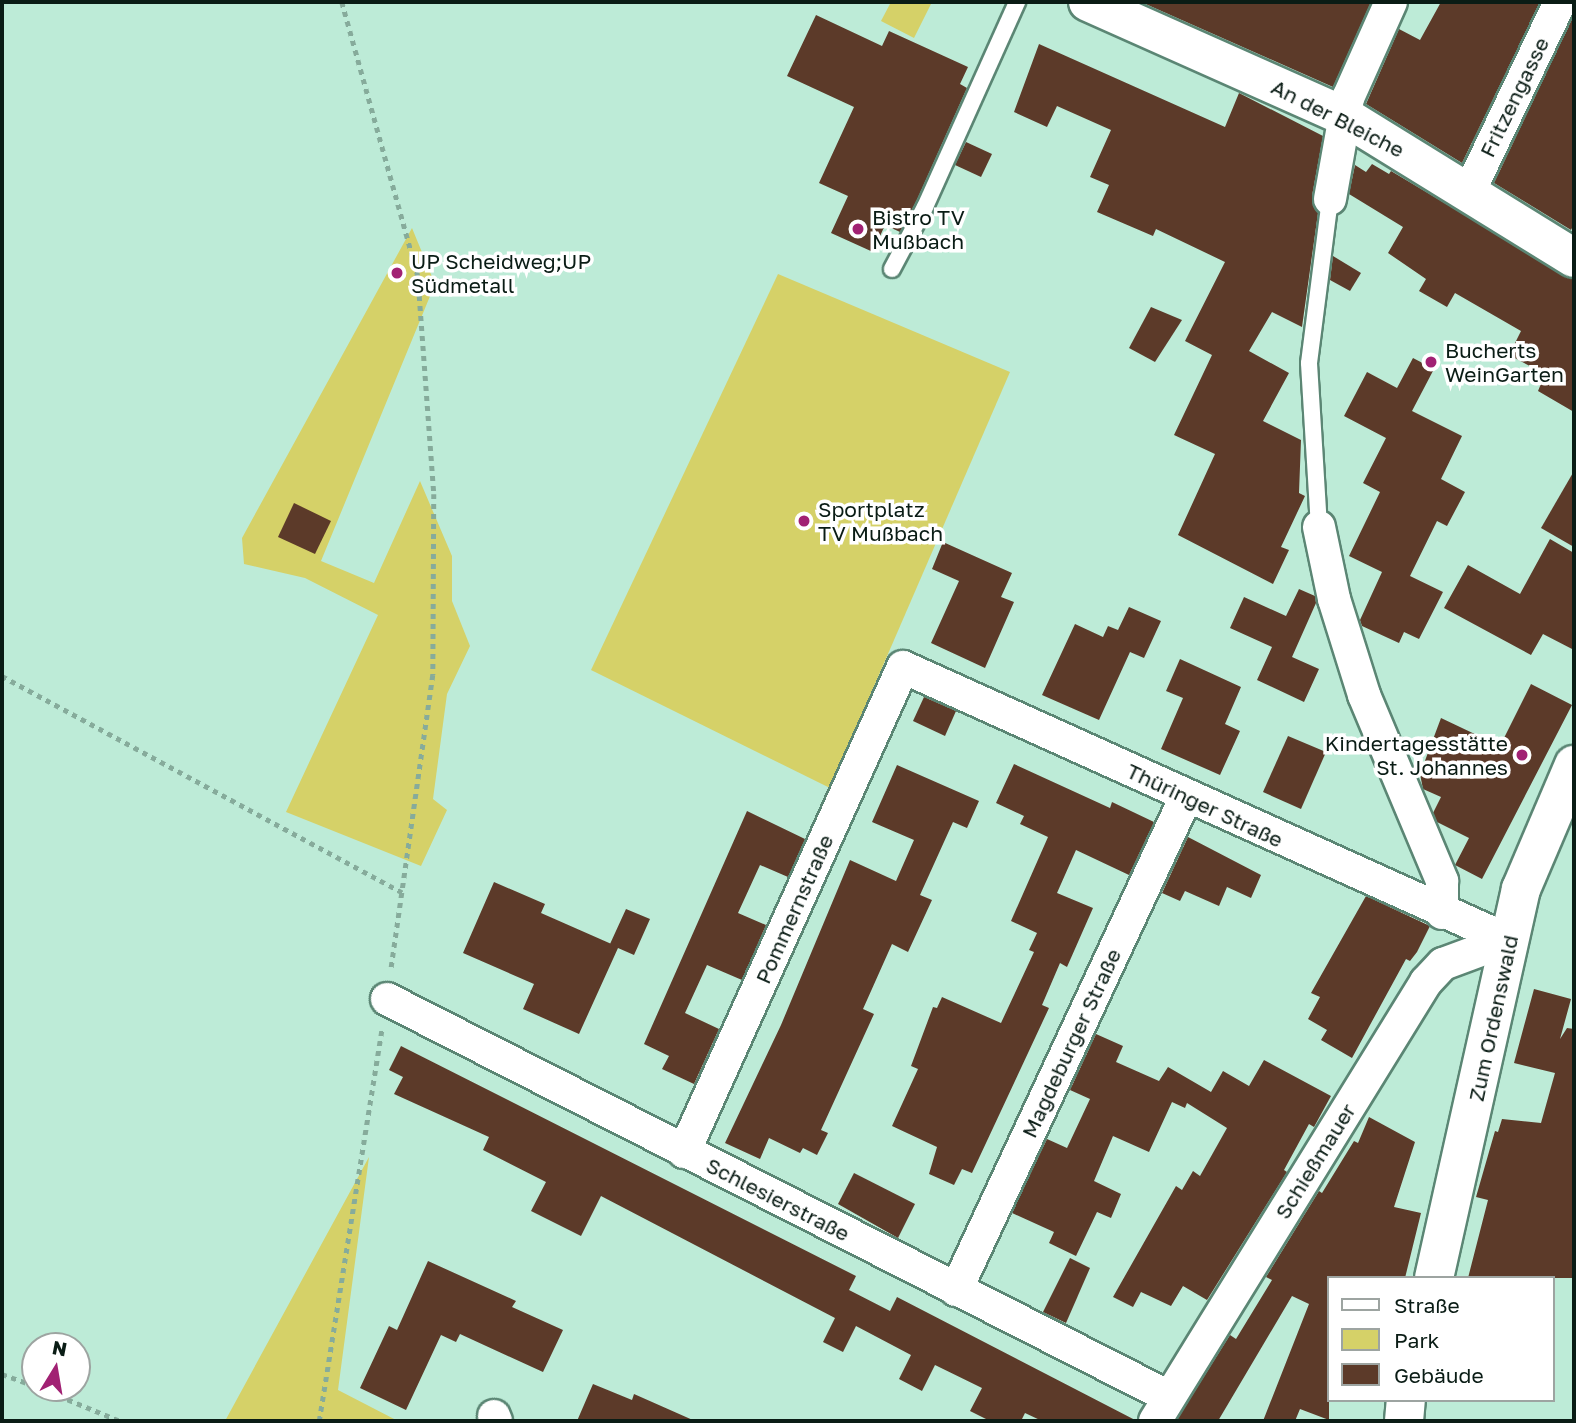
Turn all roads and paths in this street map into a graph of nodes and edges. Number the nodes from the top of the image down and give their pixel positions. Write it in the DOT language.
graph roads {
  1 [pos="342,2"];
  2 [pos="1017,2"];
  3 [pos="1391,2"];
  4 [pos="1560,2"];
  5 [pos="1100,4"];
  6 [pos="1343,116"];
  7 [pos="1468,192"];
  8 [pos="1330,199"];
  9 [pos="1574,258"];
  10 [pos="892,269"];
  11 [pos="1319,527"];
  12 [pos="904,667"];
  13 [pos="2,676"];
  14 [pos="1574,765"];
  15 [pos="1186,797"];
  16 [pos="402,892"];
  17 [pos="1441,913"];
  18 [pos="1508,940"];
  19 [pos="387,999"];
  20 [pos="684,1152"];
  21 [pos="1434,1276"];
  22 [pos="956,1290"];
  23 [pos="2,1374"];
  24 [pos="21,1381"];
  25 [pos="74,1402"];
  26 [pos="1406,1402"];
  27 [pos="1162,1409"];
  28 [pos="120,1421"];
  29 [pos="319,1421"];
  30 [pos="1404,1421"];
  1 -- 16 [label="path"];
  2 -- 10 [label="lane"];
  3 -- 6 [label="street"];
  4 -- 7 [label="street, Fritzengasse"];
  5 -- 6 [label="street, An der Bleiche"];
  6 -- 7 [label="street, An der Bleiche"];
  6 -- 8 [label="street"];
  7 -- 9 [label="street, An der Bleiche"];
  8 -- 11 [label="lane"];
  11 -- 17 [label="street"];
  12 -- 15 [label="street, Thüringer Straße"];
  12 -- 20 [label="street, Pommernstraße"];
  13 -- 16 [label="path"];
  14 -- 18 [label="street, Zum Ordenswald"];
  15 -- 17 [label="street, Thüringer Straße"];
  15 -- 22 [label="street, Magdeburger Straße"];
  16 -- 19 [label="path"];
  17 -- 18 [label="street, Thüringer Straße"];
  18 -- 21 [label="street, Zum Ordenswald"];
  18 -- 27 [label="street, Schießmauer"];
  19 -- 20 [label="street, Schlesierstraße"];
  19 -- 29 [label="path"];
  20 -- 22 [label="street, Schlesierstraße"];
  22 -- 27 [label="street, Schlesierstraße"];
  23 -- 24 [label="path"];
  25 -- 28 [label="path"];
  26 -- 30 [label="street"];
}
